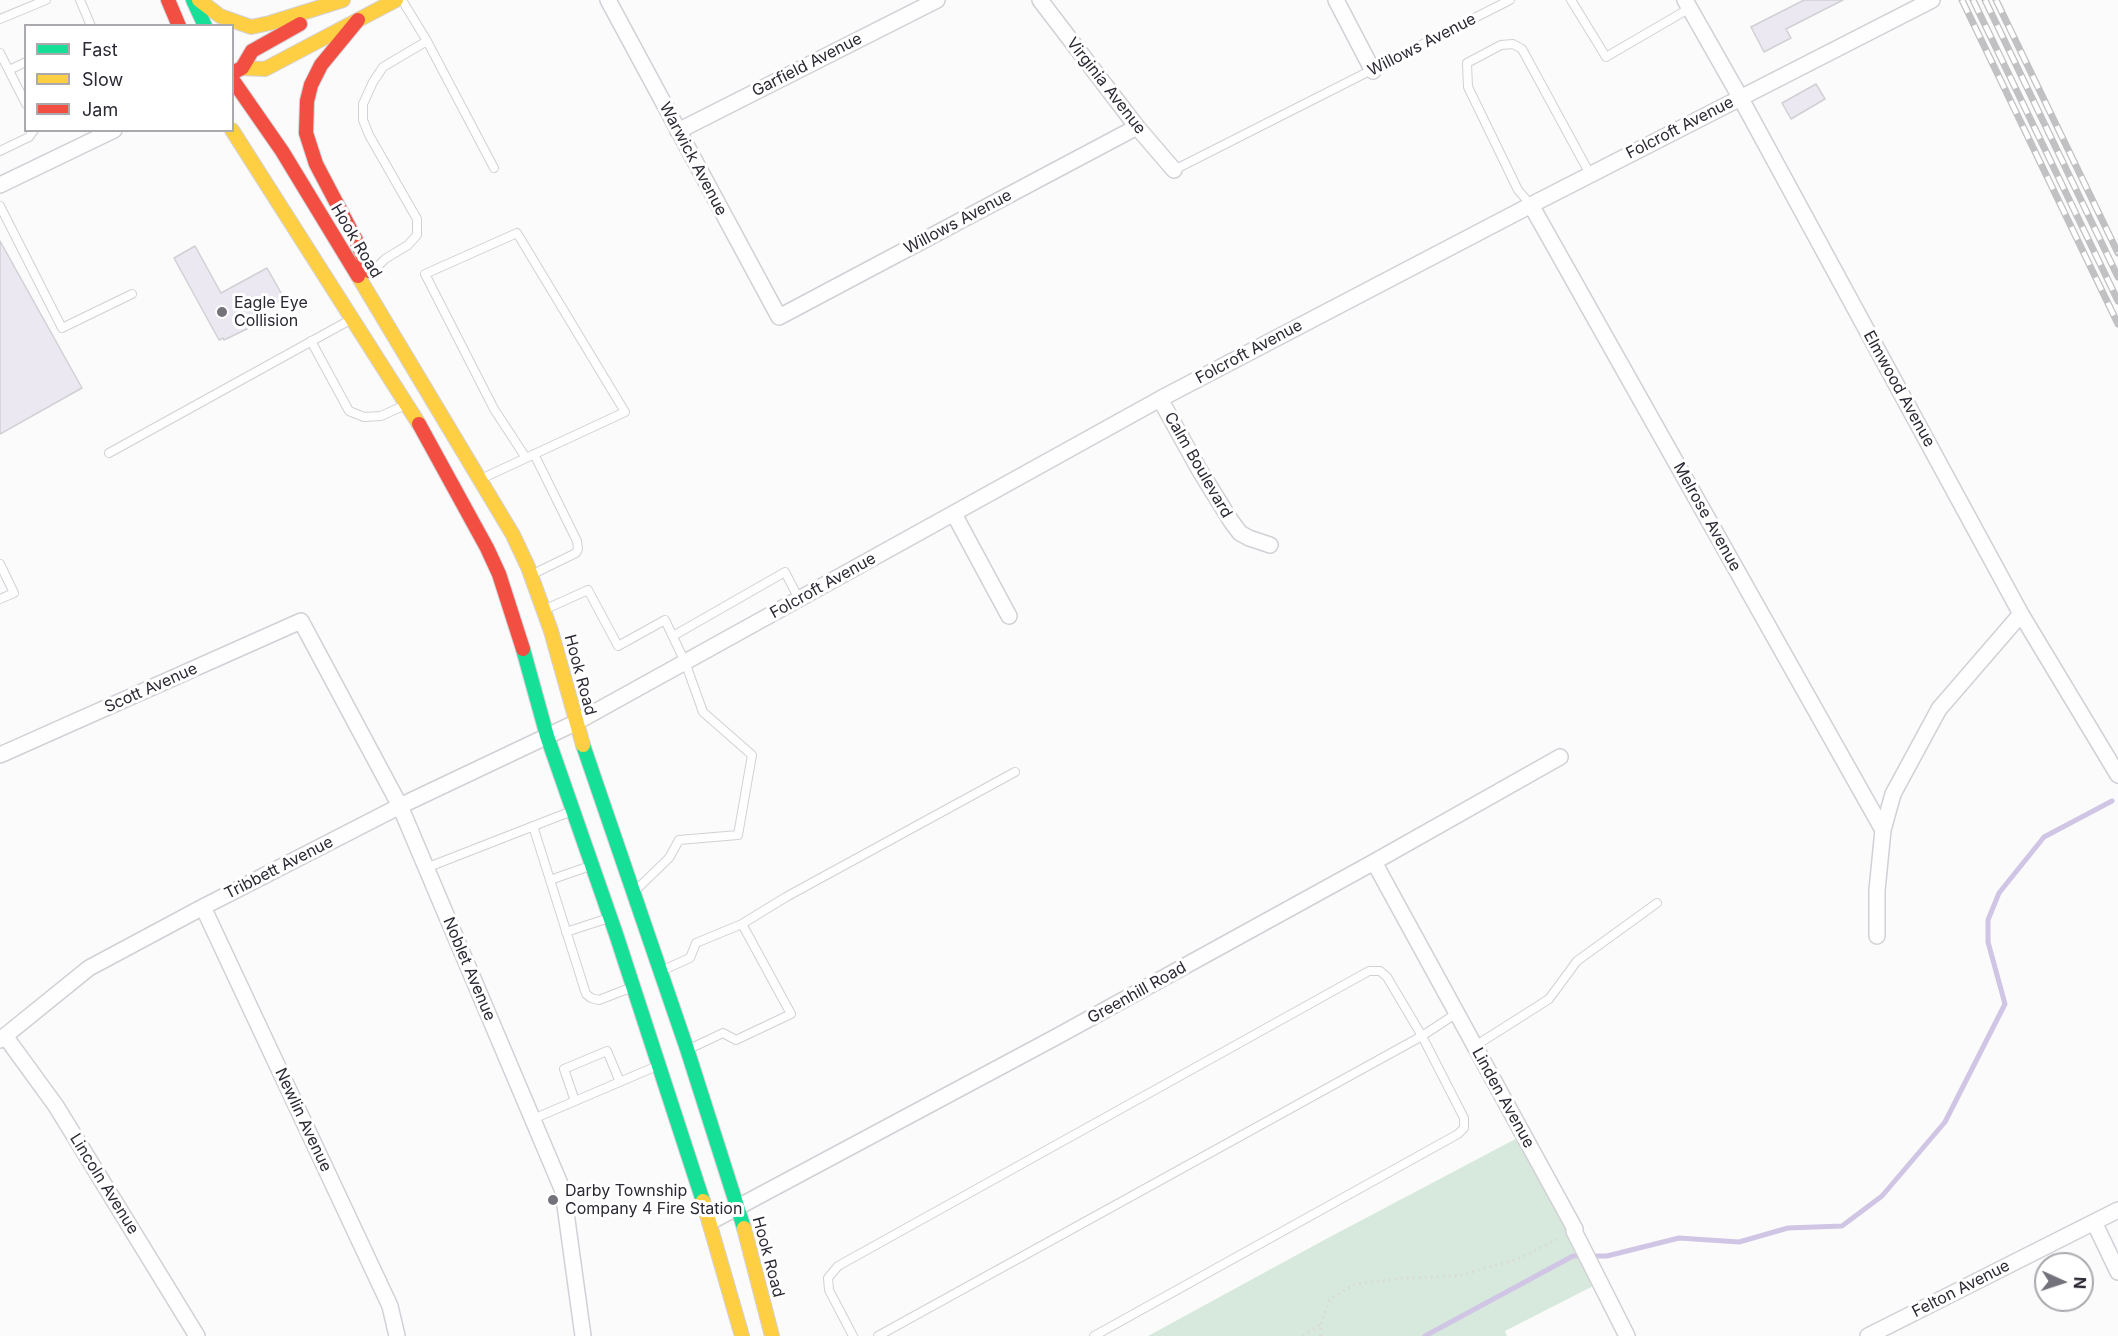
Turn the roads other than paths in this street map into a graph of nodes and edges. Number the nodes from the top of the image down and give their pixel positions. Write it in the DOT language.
graph roads {
  1 [pos="46,0"];
  2 [pos="80,0"];
  3 [pos="168,0"];
  4 [pos="193,0"];
  5 [pos="199,0"];
  6 [pos="344,0"];
  7 [pos="396,0"];
  8 [pos="402,0"];
  9 [pos="608,0"];
  10 [pos="937,0"];
  11 [pos="1040,0"];
  12 [pos="1336,0"];
  13 [pos="1510,0"];
  14 [pos="1571,0"];
  15 [pos="1932,0"];
  16 [pos="1687,4"];
  17 [pos="0,19"];
  18 [pos="358,20"];
  19 [pos="90,24"];
  20 [pos="178,24"];
  21 [pos="204,24"];
  22 [pos="427,41"];
  23 [pos="0,53"];
  24 [pos="24,63"];
  25 [pos="9,70"];
  26 [pos="237,70"];
  27 [pos="1373,71"];
  28 [pos="234,82"];
  29 [pos="1740,98"];
  30 [pos="24,100"];
  31 [pos="1137,127"];
  32 [pos="678,131"];
  33 [pos="33,132"];
  34 [pos="110,132"];
  35 [pos="233,132"];
  36 [pos="0,151"];
  37 [pos="494,168"];
  38 [pos="1174,170"];
  39 [pos="1590,174"];
  40 [pos="0,184"];
  41 [pos="1531,205"];
  42 [pos="0,206"];
  43 [pos="370,274"];
  44 [pos="132,294"];
  45 [pos="381,314"];
  46 [pos="779,317"];
  47 [pos="353,318"];
  48 [pos="311,341"];
  49 [pos="1160,399"];
  50 [pos="407,405"];
  51 [pos="109,453"];
  52 [pos="534,454"];
  53 [pos="526,458"];
  54 [pos="482,479"];
  55 [pos="954,514"];
  56 [pos="1270,545"];
  57 [pos="0,564"];
  58 [pos="531,575"];
  59 [pos="0,599"];
  60 [pos="799,599"];
  61 [pos="544,610"];
  62 [pos="2021,614"];
  63 [pos="1009,616"];
  64 [pos="301,621"];
  65 [pos="673,636"];
  66 [pos="686,662"];
  67 [pos="575,723"];
  68 [pos="547,736"];
  69 [pos="0,755"];
  70 [pos="1560,757"];
  71 [pos="1015,772"];
  72 [pos="2118,775"];
  73 [pos="400,806"];
  74 [pos="573,811"];
  75 [pos="532,826"];
  76 [pos="1883,830"];
  77 [pos="1374,862"];
  78 [pos="592,865"];
  79 [pos="426,868"];
  80 [pos="550,880"];
  81 [pos="634,892"];
  82 [pos="1657,903"];
  83 [pos="203,907"];
  84 [pos="610,918"];
  85 [pos="742,924"];
  86 [pos="566,932"];
  87 [pos="1877,936"];
  88 [pos="661,971"];
  89 [pos="633,987"];
  90 [pos="1457,1013"];
  91 [pos="1422,1036"];
  92 [pos="2,1038"];
  93 [pos="1475,1046"];
  94 [pos="687,1049"];
  95 [pos="659,1066"];
  96 [pos="620,1082"];
  97 [pos="575,1101"];
  98 [pos="533,1119"];
  99 [pos="738,1207"];
  100 [pos="2118,1210"];
  101 [pos="710,1222"];
  102 [pos="2094,1222"];
  103 [pos="2118,1272"];
  104 [pos="197,1336"];
  105 [pos="397,1336"];
  106 [pos="583,1336"];
  107 [pos="742,1336"];
  108 [pos="772,1336"];
  109 [pos="853,1336"];
  110 [pos="878,1336"];
  111 [pos="1094,1336"];
  112 [pos="1627,1336"];
  113 [pos="1868,1336"];
  1 -- 17 [label="lane"];
  2 -- 19 [label="lane"];
  3 -- 20 [label="main road"];
  4 -- 21 [label="main road"];
  5 -- 6 [label="main road"];
  6 -- 26 [label="main road"];
  7 -- 18 [label="main road"];
  8 -- 22 [label="lane"];
  9 -- 32 [label="street, Warwick Avenue"];
  10 -- 32 [label="street, Garfield Avenue"];
  11 -- 31 [label="street, Virginia Avenue"];
  12 -- 27 [label="street"];
  13 -- 27 [label="lane, Willows Avenue"];
  14 -- 16 [label="lane"];
  15 -- 29 [label="street, Folcroft Avenue"];
  16 -- 29 [label="street, Elmwood Avenue"];
  18 -- 26 [label="main road"];
  18 -- 43 [label="main road"];
  22 -- 37 [label="lane"];
  22 -- 43 [label="lane"];
  23 -- 25 [label="lane"];
  24 -- 25 [label="lane"];
  25 -- 30 [label="lane"];
  27 -- 38 [label="lane, Willows Avenue"];
  28 -- 45 [label="main road, Hook Road"];
  29 -- 39 [label="street, Folcroft Avenue"];
  29 -- 62 [label="street, Elmwood Avenue"];
  31 -- 38 [label="street, Virginia Avenue"];
  31 -- 46 [label="street, Willows Avenue"];
  32 -- 46 [label="street, Warwick Avenue"];
  33 -- 36 [label="lane"];
  34 -- 40 [label="street"];
  35 -- 47 [label="main road"];
  39 -- 41 [label="street, Folcroft Avenue"];
  39 -- 41 [label="lane"];
  41 -- 49 [label="street, Folcroft Avenue"];
  41 -- 76 [label="street, Melrose Avenue"];
  42 -- 44 [label="lane"];
  43 -- 45 [label="main road"];
  45 -- 54 [label="main road, Hook Road"];
  47 -- 48 [label="lane"];
  47 -- 50 [label="main road"];
  48 -- 50 [label="lane"];
  48 -- 51 [label="lane"];
  49 -- 55 [label="street, Folcroft Avenue"];
  49 -- 56 [label="street, Calm Boulevard"];
  50 -- 68 [label="main road"];
  52 -- 53 [label="lane"];
  52 -- 53 [label="lane"];
  52 -- 58 [label="lane"];
  53 -- 54 [label="lane"];
  54 -- 58 [label="main road, Hook Road"];
  55 -- 60 [label="street, Folcroft Avenue"];
  55 -- 63 [label="street"];
  57 -- 59 [label="lane"];
  58 -- 61 [label="main road, Hook Road"];
  60 -- 65 [label="lane"];
  60 -- 66 [label="street, Folcroft Avenue"];
  61 -- 65 [label="lane"];
  61 -- 67 [label="main road, Hook Road"];
  62 -- 72 [label="street, Elmwood Avenue"];
  62 -- 76 [label="street"];
  64 -- 69 [label="street, Scott Avenue"];
  64 -- 73 [label="street, Noblet Avenue"];
  65 -- 66 [label="lane"];
  66 -- 67 [label="street, Folcroft Avenue"];
  66 -- 81 [label="lane"];
  67 -- 68 [label="street, Tribbett Avenue"];
  67 -- 81 [label="main road, Hook Road"];
  68 -- 73 [label="street, Tribbett Avenue"];
  68 -- 74 [label="main road"];
  70 -- 77 [label="street, Greenhill Road"];
  71 -- 85 [label="lane"];
  73 -- 79 [label="street, Noblet Avenue"];
  73 -- 83 [label="street, Tribbett Avenue"];
  74 -- 75 [label="lane"];
  74 -- 78 [label="main road"];
  75 -- 79 [label="lane"];
  75 -- 80 [label="lane"];
  76 -- 87 [label="street"];
  77 -- 90 [label="street, Linden Avenue"];
  77 -- 99 [label="street, Greenhill Road"];
  78 -- 80 [label="lane"];
  78 -- 84 [label="main road"];
  79 -- 98 [label="street, Noblet Avenue"];
  80 -- 86 [label="lane"];
  81 -- 88 [label="main road, Hook Road"];
  82 -- 93 [label="lane"];
  83 -- 92 [label="street, Tribbett Avenue"];
  83 -- 105 [label="street, Newlin Avenue"];
  84 -- 86 [label="lane"];
  84 -- 89 [label="main road"];
  85 -- 88 [label="lane"];
  85 -- 94 [label="lane"];
  86 -- 89 [label="lane"];
  88 -- 94 [label="main road, Hook Road"];
  89 -- 95 [label="main road"];
  90 -- 91 [label="lane"];
  90 -- 93 [label="street, Linden Avenue"];
  91 -- 109 [label="lane"];
  91 -- 110 [label="lane"];
  91 -- 111 [label="lane"];
  92 -- 104 [label="street, Lincoln Avenue"];
  93 -- 112 [label="street, Linden Avenue"];
  94 -- 99 [label="main road, Hook Road"];
  95 -- 96 [label="lane"];
  95 -- 101 [label="main road"];
  96 -- 97 [label="lane"];
  96 -- 97 [label="lane"];
  97 -- 98 [label="lane"];
  98 -- 106 [label="street, Noblet Avenue"];
  99 -- 101 [label="street, Greenhill Road"];
  99 -- 108 [label="main road, Hook Road"];
  100 -- 102 [label="street, Felton Avenue"];
  101 -- 107 [label="main road"];
  102 -- 103 [label="street"];
  102 -- 113 [label="street, Felton Avenue"];
}
